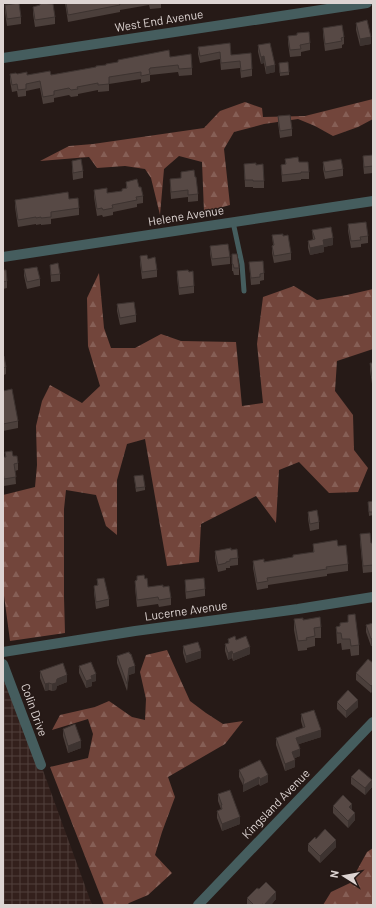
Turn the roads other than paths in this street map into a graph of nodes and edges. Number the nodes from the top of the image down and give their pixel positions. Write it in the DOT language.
graph roads {
  1 [pos="367,3"];
  2 [pos="3,58"];
  3 [pos="373,201"];
  4 [pos="233,222"];
  5 [pos="3,257"];
  6 [pos="244,291"];
  7 [pos="373,597"];
  8 [pos="3,652"];
  9 [pos="3,664"];
  10 [pos="373,722"];
  11 [pos="41,765"];
  12 [pos="198,905"];
  1 -- 2 [label="street, West End Avenue"];
  3 -- 4 [label="street, Helene Avenue"];
  4 -- 5 [label="street, Helene Avenue"];
  4 -- 6 [label="lane"];
  7 -- 8 [label="street, Lucerne Avenue"];
  9 -- 11 [label="street, Colin Drive"];
  10 -- 12 [label="street, Kingsland Avenue"];
}
